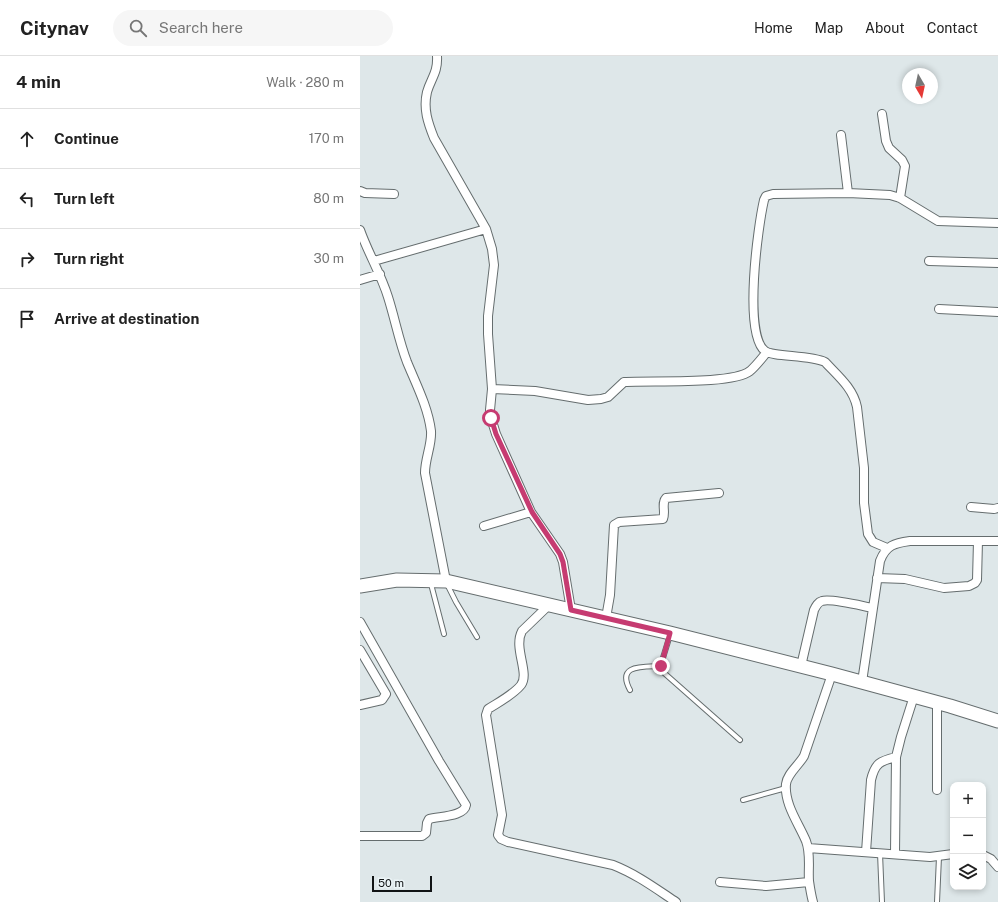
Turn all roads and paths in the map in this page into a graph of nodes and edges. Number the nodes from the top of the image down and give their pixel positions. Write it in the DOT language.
graph roads {
  1 [pos="437,56"];
  2 [pos="882,114"];
  3 [pos="841,135"];
  4 [pos="360,191"];
  5 [pos="848,193"];
  6 [pos="394,194"];
  7 [pos="900,198"];
  8 [pos="998,223"];
  9 [pos="486,229"];
  10 [pos="360,230"];
  11 [pos="374,261"];
  12 [pos="929,261"];
  13 [pos="998,263"];
  14 [pos="380,274"];
  15 [pos="360,280"];
  16 [pos="939,309"];
  17 [pos="998,312"];
  18 [pos="767,352"];
  19 [pos="492,389"];
  20 [pos="719,493"];
  21 [pos="970,507"];
  22 [pos="998,508"];
  23 [pos="532,512"];
  24 [pos="484,526"];
  25 [pos="978,540"];
  26 [pos="998,541"];
  27 [pos="887,548"];
  28 [pos="877,578"];
  29 [pos="430,580"];
  30 [pos="446,581"];
  31 [pos="360,586"];
  32 [pos="549,605"];
  33 [pos="873,608"];
  34 [pos="571,610"];
  35 [pos="606,618"];
  36 [pos="360,622"];
  37 [pos="670,633"];
  38 [pos="444,634"];
  39 [pos="477,638"];
  40 [pos="360,650"];
  41 [pos="661,666"];
  42 [pos="801,666"];
  43 [pos="832,674"];
  44 [pos="862,682"];
  45 [pos="630,690"];
  46 [pos="914,696"];
  47 [pos="938,702"];
  48 [pos="360,705"];
  49 [pos="998,721"];
  50 [pos="740,740"];
  51 [pos="896,758"];
  52 [pos="786,788"];
  53 [pos="937,790"];
  54 [pos="743,800"];
  55 [pos="360,836"];
  56 [pos="808,848"];
  57 [pos="866,852"];
  58 [pos="880,853"];
  59 [pos="895,854"];
  60 [pos="950,855"];
  61 [pos="986,856"];
  62 [pos="939,857"];
  63 [pos="998,867"];
  64 [pos="720,882"];
  65 [pos="809,882"];
  66 [pos="676,902"];
  67 [pos="813,902"];
  68 [pos="882,902"];
  69 [pos="938,902"];
  1 -- 9 [label="street"];
  2 -- 7 [label="street"];
  3 -- 5 [label="street"];
  4 -- 6 [label="street"];
  5 -- 7 [label="street"];
  5 -- 18 [label="street"];
  7 -- 8 [label="street"];
  9 -- 11 [label="street"];
  9 -- 19 [label="street"];
  10 -- 11 [label="street"];
  11 -- 14 [label="street"];
  12 -- 13 [label="street"];
  14 -- 15 [label="street"];
  14 -- 30 [label="street"];
  16 -- 17 [label="street"];
  18 -- 19 [label="street"];
  18 -- 27 [label="street"];
  19 -- 23 [label="street"];
  20 -- 35 [label="street"];
  21 -- 22 [label="street"];
  23 -- 24 [label="street"];
  23 -- 34 [label="street"];
  25 -- 26 [label="street"];
  25 -- 27 [label="street"];
  25 -- 28 [label="street"];
  27 -- 28 [label="street"];
  28 -- 33 [label="street"];
  29 -- 30 [label="main road"];
  29 -- 31 [label="main road"];
  29 -- 38 [label="lane"];
  30 -- 32 [label="main road"];
  30 -- 39 [label="lane"];
  32 -- 34 [label="main road"];
  32 -- 66 [label="street"];
  33 -- 42 [label="street"];
  33 -- 44 [label="street"];
  34 -- 35 [label="main road"];
  35 -- 37 [label="main road"];
  36 -- 55 [label="street"];
  37 -- 41 [label="lane"];
  37 -- 42 [label="main road"];
  40 -- 48 [label="street"];
  41 -- 45 [label="lane"];
  41 -- 50 [label="lane"];
  42 -- 43 [label="main road"];
  43 -- 44 [label="main road"];
  43 -- 52 [label="street"];
  44 -- 46 [label="main road"];
  46 -- 47 [label="main road"];
  46 -- 51 [label="street"];
  47 -- 49 [label="main road"];
  47 -- 53 [label="street"];
  51 -- 57 [label="street"];
  51 -- 59 [label="street"];
  52 -- 54 [label="lane"];
  52 -- 56 [label="street"];
  56 -- 57 [label="street"];
  56 -- 65 [label="street"];
  57 -- 58 [label="street"];
  58 -- 59 [label="street"];
  58 -- 68 [label="lane"];
  59 -- 62 [label="street"];
  60 -- 62 [label="street"];
  61 -- 63 [label="street"];
  62 -- 69 [label="lane"];
  64 -- 65 [label="street"];
  65 -- 67 [label="street"];
}
